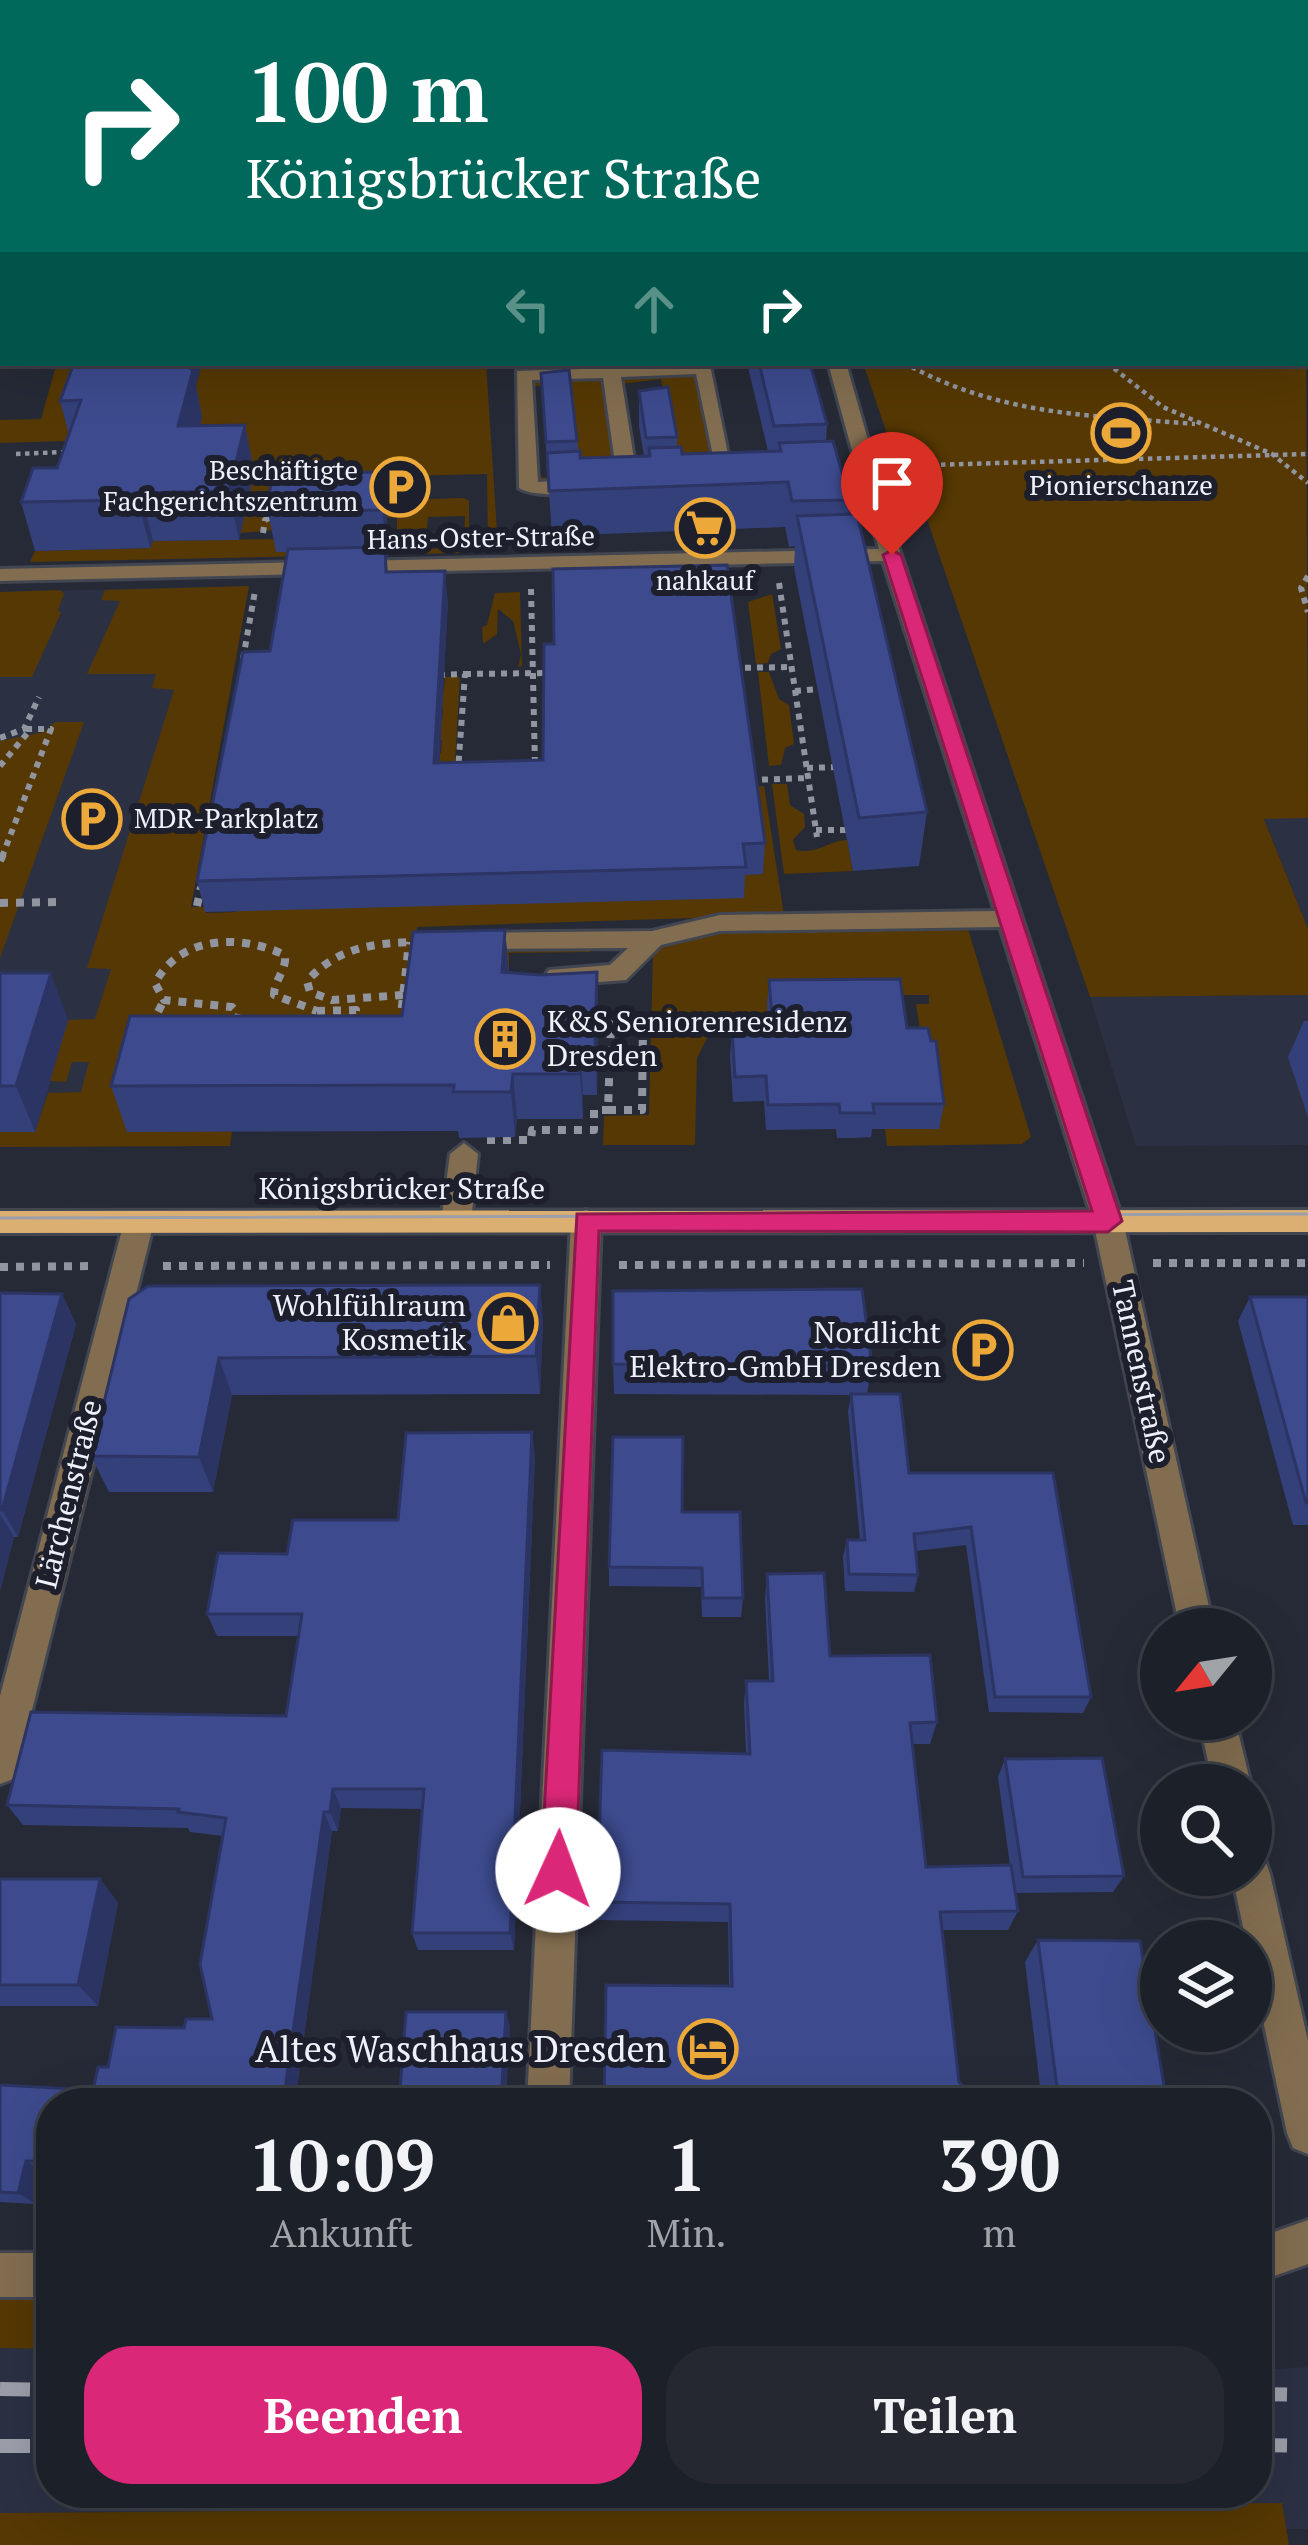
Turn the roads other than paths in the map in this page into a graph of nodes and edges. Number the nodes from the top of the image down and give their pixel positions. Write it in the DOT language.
graph roads {
  1 [pos="838,366"];
  2 [pos="611,372"];
  3 [pos="727,480"];
  4 [pos="892,555"];
  5 [pos="0,575"];
  6 [pos="1010,919"];
  7 [pos="652,939"];
  8 [pos="412,942"];
  9 [pos="544,993"];
  10 [pos="464,1154"];
  11 [pos="586,1221"];
  12 [pos="1108,1221"];
  13 [pos="1308,1221"];
  14 [pos="0,1222"];
  15 [pos="139,1222"];
  16 [pos="456,1222"];
  17 [pos="1192,1608"];
  18 [pos="0,1766"];
  19 [pos="1256,1896"];
  20 [pos="549,2088"];
  21 [pos="1308,2134"];
  22 [pos="1308,2242"];
  23 [pos="1272,2255"];
  24 [pos="0,2275"];
  25 [pos="36,2275"];
  1 -- 4 [label="street, Tannenstraße"];
  2 -- 2 [label="street"];
  2 -- 3 [label="street"];
  4 -- 5 [label="street, Hans-Oster-Straße"];
  4 -- 6 [label="street, Tannenstraße"];
  6 -- 7 [label="street"];
  6 -- 12 [label="street, Tannenstraße"];
  7 -- 8 [label="street"];
  7 -- 9 [label="street"];
  10 -- 16 [label="street"];
  11 -- 12 [label="main road, Königsbrücker Straße"];
  11 -- 16 [label="main road, Königsbrücker Straße"];
  11 -- 20 [label="street"];
  12 -- 13 [label="main road, Königsbrücker Straße"];
  12 -- 17 [label="street, Tannenstraße"];
  14 -- 15 [label="main road, Königsbrücker Straße"];
  15 -- 16 [label="main road, Königsbrücker Straße"];
  15 -- 18 [label="street, Lärchenstraße"];
  19 -- 21 [label="street"];
  22 -- 23 [label="street"];
  24 -- 25 [label="street"];
}
